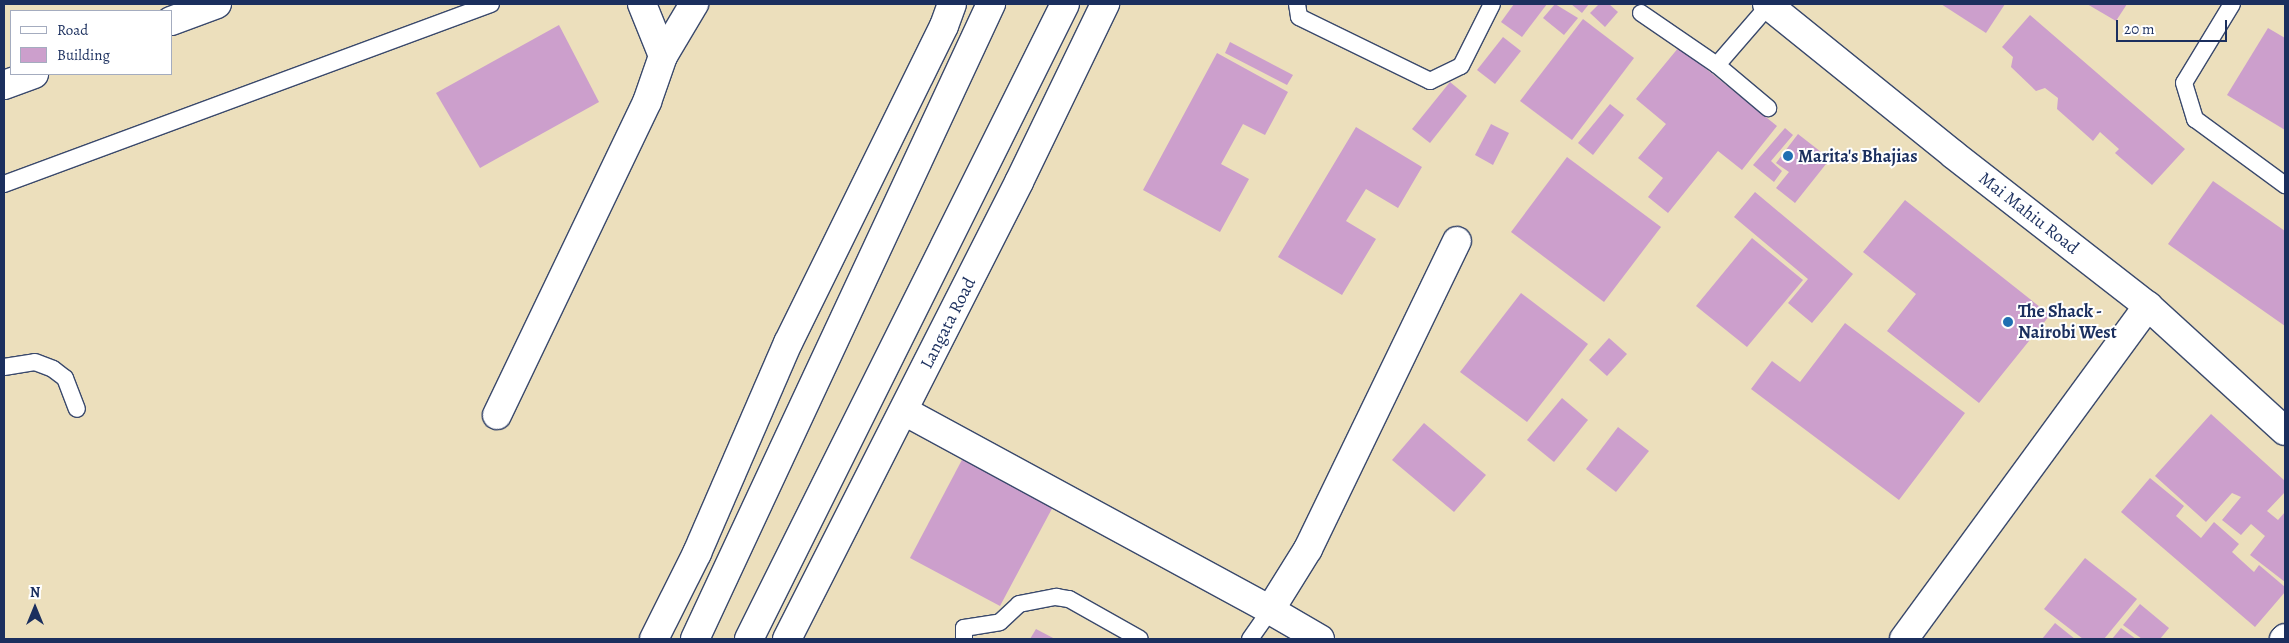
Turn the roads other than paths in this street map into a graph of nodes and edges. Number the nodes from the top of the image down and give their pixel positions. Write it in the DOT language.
graph roads {
  1 [pos="217,4"];
  2 [pos="491,4"];
  3 [pos="642,4"];
  4 [pos="694,4"];
  5 [pos="952,4"];
  6 [pos="991,4"];
  7 [pos="1065,4"];
  8 [pos="1105,4"];
  9 [pos="1296,4"];
  10 [pos="1492,4"];
  11 [pos="2232,4"];
  12 [pos="1768,5"];
  13 [pos="1641,13"];
  14 [pos="172,21"];
  15 [pos="663,56"];
  16 [pos="1717,65"];
  17 [pos="31,75"];
  18 [pos="4,85"];
  19 [pos="1768,108"];
  20 [pos="4,184"];
  21 [pos="2285,185"];
  22 [pos="1457,241"];
  23 [pos="2148,306"];
  24 [pos="4,368"];
  25 [pos="77,409"];
  26 [pos="904,412"];
  27 [pos="497,415"];
  28 [pos="2285,430"];
  29 [pos="1270,610"];
  30 [pos="654,639"];
  31 [pos="695,639"];
  32 [pos="749,639"];
  33 [pos="787,639"];
  34 [pos="964,639"];
  35 [pos="1140,639"];
  36 [pos="1250,639"];
  37 [pos="1320,639"];
  38 [pos="1904,639"];
  1 -- 14 [label="main road"];
  2 -- 20 [label="lane"];
  3 -- 15 [label="main road"];
  4 -- 15 [label="main road"];
  5 -- 30 [label="main road"];
  6 -- 31 [label="main road"];
  7 -- 32 [label="main road, Langata Road"];
  8 -- 26 [label="main road, Langata Road"];
  9 -- 10 [label="lane"];
  11 -- 21 [label="lane"];
  12 -- 16 [label="lane"];
  12 -- 23 [label="main road, Mai Mahiu Road"];
  13 -- 16 [label="lane"];
  15 -- 27 [label="main road"];
  16 -- 19 [label="lane"];
  17 -- 18 [label="main road"];
  22 -- 29 [label="main road"];
  23 -- 28 [label="main road, Mai Mahiu Road"];
  23 -- 38 [label="main road"];
  24 -- 25 [label="lane"];
  26 -- 29 [label="main road"];
  26 -- 33 [label="main road, Langata Road"];
  29 -- 36 [label="lane"];
  29 -- 37 [label="main road"];
  34 -- 35 [label="lane"];
}
